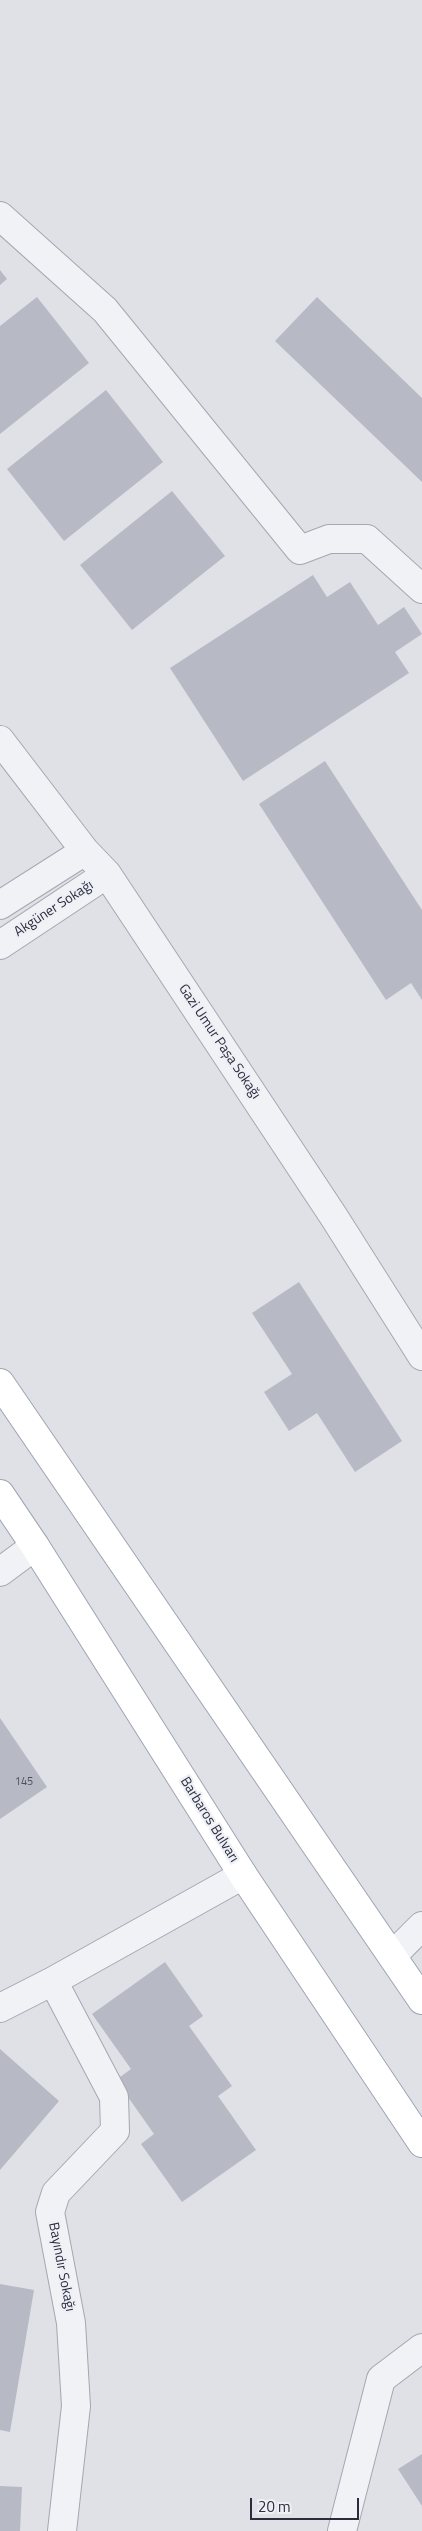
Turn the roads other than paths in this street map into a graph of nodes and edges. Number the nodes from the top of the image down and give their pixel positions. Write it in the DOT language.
graph roads {
  1 [pos="0,216"];
  2 [pos="422,589"];
  3 [pos="0,740"];
  4 [pos="85,851"];
  5 [pos="107,874"];
  6 [pos="0,905"];
  7 [pos="0,945"];
  8 [pos="422,1356"];
  9 [pos="0,1383"];
  10 [pos="0,1494"];
  11 [pos="35,1546"];
  12 [pos="0,1572"];
  13 [pos="243,1875"];
  14 [pos="422,1926"];
  15 [pos="393,1955"];
  16 [pos="53,1981"];
  17 [pos="422,2000"];
  18 [pos="0,2008"];
  19 [pos="422,2144"];
  20 [pos="422,2348"];
  21 [pos="62,2531"];
  22 [pos="342,2531"];
  1 -- 2 [label="street"];
  3 -- 4 [label="street, Gazi Umur Paşa Sokağı"];
  4 -- 5 [label="street, Gazi Umur Paşa Sokağı"];
  4 -- 6 [label="street"];
  5 -- 7 [label="street, Akgüner Sokağı"];
  5 -- 8 [label="street, Gazi Umur Paşa Sokağı"];
  9 -- 15 [label="main road"];
  10 -- 11 [label="main road, Barbaros Bulvarı"];
  11 -- 12 [label="street"];
  11 -- 13 [label="main road, Barbaros Bulvarı"];
  13 -- 16 [label="street"];
  13 -- 19 [label="main road, Barbaros Bulvarı"];
  14 -- 15 [label="street"];
  15 -- 17 [label="main road"];
  16 -- 18 [label="street"];
  16 -- 21 [label="street, Bayındır Sokağı"];
  20 -- 22 [label="street"];
}
